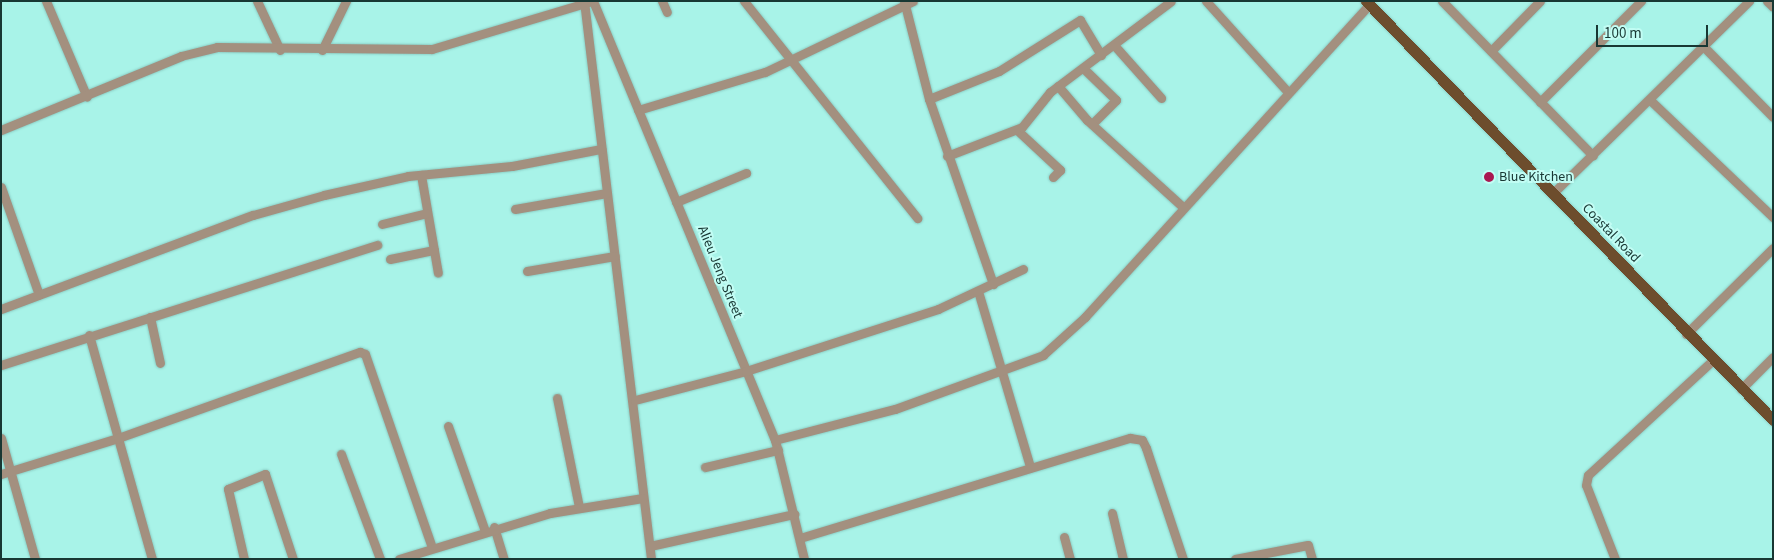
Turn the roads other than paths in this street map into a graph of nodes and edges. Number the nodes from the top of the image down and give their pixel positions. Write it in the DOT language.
graph roads {
  1 [pos="46,1"];
  2 [pos="257,1"];
  3 [pos="346,1"];
  4 [pos="662,1"];
  5 [pos="744,1"];
  6 [pos="1171,1"];
  7 [pos="1206,1"];
  8 [pos="1442,1"];
  9 [pos="1540,1"];
  10 [pos="1641,1"];
  11 [pos="1749,1"];
  12 [pos="1767,1"];
  13 [pos="588,2"];
  14 [pos="907,3"];
  15 [pos="1367,3"];
  16 [pos="1773,7"];
  17 [pos="667,12"];
  18 [pos="1114,45"];
  19 [pos="1704,47"];
  20 [pos="280,50"];
  21 [pos="322,50"];
  22 [pos="1491,51"];
  23 [pos="1101,55"];
  24 [pos="789,61"];
  25 [pos="1083,68"];
  26 [pos="1058,86"];
  27 [pos="1288,92"];
  28 [pos="87,97"];
  29 [pos="1161,98"];
  30 [pos="929,99"];
  31 [pos="1650,100"];
  32 [pos="1540,102"];
  33 [pos="638,110"];
  34 [pos="1773,117"];
  35 [pos="1092,124"];
  36 [pos="1,130"];
  37 [pos="1017,130"];
  38 [pos="601,149"];
  39 [pos="947,156"];
  40 [pos="1593,156"];
  41 [pos="746,173"];
  42 [pos="422,175"];
  43 [pos="1053,177"];
  44 [pos="1,188"];
  45 [pos="607,193"];
  46 [pos="1552,194"];
  47 [pos="676,202"];
  48 [pos="1183,207"];
  49 [pos="515,209"];
  50 [pos="427,213"];
  51 [pos="1773,217"];
  52 [pos="917,218"];
  53 [pos="382,224"];
  54 [pos="377,245"];
  55 [pos="1773,248"];
  56 [pos="434,250"];
  57 [pos="615,256"];
  58 [pos="390,259"];
  59 [pos="1023,269"];
  60 [pos="527,271"];
  61 [pos="438,273"];
  62 [pos="993,284"];
  63 [pos="978,291"];
  64 [pos="39,295"];
  65 [pos="1,309"];
  66 [pos="150,317"];
  67 [pos="1686,334"];
  68 [pos="89,335"];
  69 [pos="1773,357"];
  70 [pos="1712,361"];
  71 [pos="160,363"];
  72 [pos="1,365"];
  73 [pos="746,371"];
  74 [pos="1002,372"];
  75 [pos="1741,389"];
  76 [pos="557,398"];
  77 [pos="635,400"];
  78 [pos="1773,420"];
  79 [pos="448,426"];
  80 [pos="1,438"];
  81 [pos="118,438"];
  82 [pos="775,440"];
  83 [pos="778,450"];
  84 [pos="340,454"];
  85 [pos="705,466"];
  86 [pos="1030,467"];
  87 [pos="6,472"];
  88 [pos="643,498"];
  89 [pos="579,508"];
  90 [pos="1112,513"];
  91 [pos="794,514"];
  92 [pos="490,529"];
  93 [pos="1064,537"];
  94 [pos="800,538"];
  95 [pos="650,546"];
  96 [pos="432,548"];
  97 [pos="35,559"];
  98 [pos="152,559"];
  99 [pos="244,559"];
  100 [pos="292,559"];
  101 [pos="380,559"];
  102 [pos="399,559"];
  103 [pos="504,559"];
  104 [pos="650,559"];
  105 [pos="804,559"];
  106 [pos="1070,559"];
  107 [pos="1123,559"];
  108 [pos="1184,559"];
  109 [pos="1235,559"];
  110 [pos="1312,559"];
  111 [pos="1615,559"];
  1 -- 28 [label="street"];
  2 -- 20 [label="street"];
  3 -- 21 [label="street"];
  4 -- 17 [label="street"];
  5 -- 24 [label="street"];
  6 -- 18 [label="street"];
  7 -- 27 [label="street"];
  8 -- 22 [label="street"];
  9 -- 22 [label="street"];
  10 -- 32 [label="street"];
  11 -- 19 [label="street"];
  12 -- 16 [label="street"];
  13 -- 21 [label="street"];
  13 -- 33 [label="street, Alieu Jeng Street"];
  13 -- 38 [label="street"];
  14 -- 24 [label="street"];
  14 -- 30 [label="street"];
  15 -- 27 [label="street"];
  15 -- 46 [label="main road, Coastal Road"];
  18 -- 23 [label="street"];
  18 -- 29 [label="street"];
  19 -- 31 [label="street"];
  19 -- 34 [label="street"];
  20 -- 21 [label="street"];
  20 -- 28 [label="street"];
  22 -- 32 [label="street"];
  23 -- 25 [label="street"];
  23 -- 30 [label="street"];
  24 -- 33 [label="street"];
  24 -- 52 [label="street"];
  25 -- 26 [label="street"];
  25 -- 35 [label="street"];
  26 -- 35 [label="street"];
  26 -- 37 [label="street"];
  27 -- 48 [label="street"];
  28 -- 36 [label="street"];
  30 -- 39 [label="street"];
  31 -- 40 [label="street"];
  31 -- 51 [label="street"];
  32 -- 40 [label="street"];
  33 -- 47 [label="street, Alieu Jeng Street"];
  35 -- 48 [label="street"];
  37 -- 39 [label="street"];
  37 -- 43 [label="street"];
  38 -- 42 [label="street"];
  38 -- 45 [label="street"];
  39 -- 62 [label="street"];
  40 -- 46 [label="street"];
  41 -- 47 [label="street"];
  42 -- 50 [label="street"];
  42 -- 64 [label="street"];
  44 -- 64 [label="street"];
  45 -- 49 [label="street"];
  45 -- 57 [label="street"];
  46 -- 67 [label="main road, Coastal Road"];
  47 -- 73 [label="street, Alieu Jeng Street"];
  48 -- 74 [label="street"];
  50 -- 53 [label="street"];
  50 -- 56 [label="street"];
  54 -- 66 [label="street"];
  55 -- 67 [label="street"];
  56 -- 58 [label="street"];
  56 -- 61 [label="street"];
  57 -- 60 [label="street"];
  57 -- 77 [label="street"];
  59 -- 62 [label="street"];
  62 -- 63 [label="street"];
  63 -- 73 [label="street"];
  63 -- 74 [label="street"];
  64 -- 65 [label="street"];
  66 -- 68 [label="street"];
  66 -- 71 [label="street"];
  67 -- 70 [label="main road, Coastal Road"];
  68 -- 72 [label="street"];
  68 -- 81 [label="street"];
  69 -- 75 [label="street"];
  70 -- 75 [label="main road, Coastal Road"];
  70 -- 111 [label="street"];
  73 -- 77 [label="street"];
  73 -- 82 [label="street, Alieu Jeng Street"];
  74 -- 82 [label="street"];
  74 -- 86 [label="street"];
  75 -- 78 [label="main road, Coastal Road"];
  76 -- 89 [label="street"];
  77 -- 88 [label="street"];
  79 -- 92 [label="street"];
  80 -- 87 [label="street"];
  81 -- 87 [label="street"];
  81 -- 96 [label="street"];
  81 -- 98 [label="street"];
  82 -- 83 [label="street, Alieu Jeng Street"];
  83 -- 85 [label="street"];
  83 -- 91 [label="street, Alieu Jeng Street"];
  84 -- 101 [label="street"];
  86 -- 94 [label="street"];
  86 -- 108 [label="street"];
  87 -- 97 [label="street"];
  88 -- 89 [label="street"];
  88 -- 95 [label="street"];
  89 -- 92 [label="street"];
  90 -- 107 [label="street"];
  91 -- 94 [label="street, Alieu Jeng Street"];
  91 -- 95 [label="street"];
  92 -- 96 [label="street"];
  92 -- 103 [label="street"];
  93 -- 106 [label="street"];
  94 -- 105 [label="street, Alieu Jeng Street"];
  95 -- 104 [label="street"];
  96 -- 102 [label="street"];
  99 -- 100 [label="street"];
  109 -- 110 [label="street"];
}
